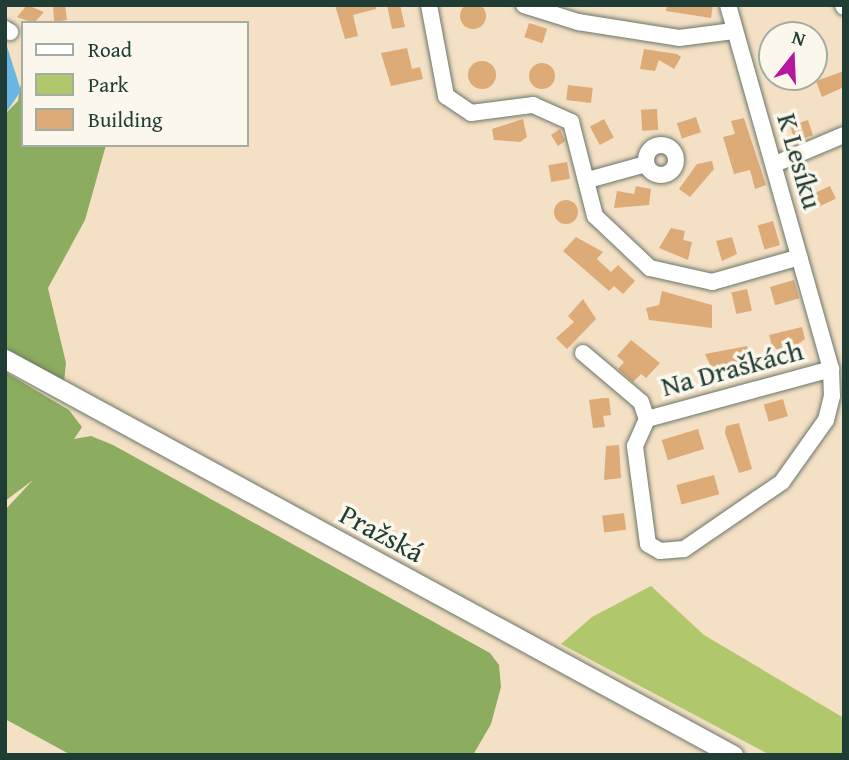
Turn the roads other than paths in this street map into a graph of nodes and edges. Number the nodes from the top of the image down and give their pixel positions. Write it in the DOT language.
graph roads {
  1 [pos="429,5"];
  2 [pos="524,5"];
  3 [pos="728,5"];
  4 [pos="734,31"];
  5 [pos="844,135"];
  6 [pos="646,164"];
  7 [pos="775,164"];
  8 [pos="588,180"];
  9 [pos="800,257"];
  10 [pos="583,353"];
  11 [pos="5,359"];
  12 [pos="831,369"];
  13 [pos="837,417"];
  14 [pos="647,419"];
  15 [pos="733,755"];
  1 -- 8 [label="street"];
  2 -- 4 [label="street"];
  3 -- 4 [label="street, K Lesíku"];
  4 -- 7 [label="street, K Lesíku"];
  5 -- 7 [label="street"];
  6 -- 8 [label="street"];
  7 -- 9 [label="street, K Lesíku"];
  8 -- 9 [label="street"];
  9 -- 12 [label="street, K Lesíku"];
  10 -- 14 [label="street, Na Draškách"];
  11 -- 15 [label="main road, Pražská"];
  12 -- 13 [label="street, K Lesíku"];
  12 -- 14 [label="street, Na Draškách"];
  13 -- 14 [label="street, Na Draškách"];
}
